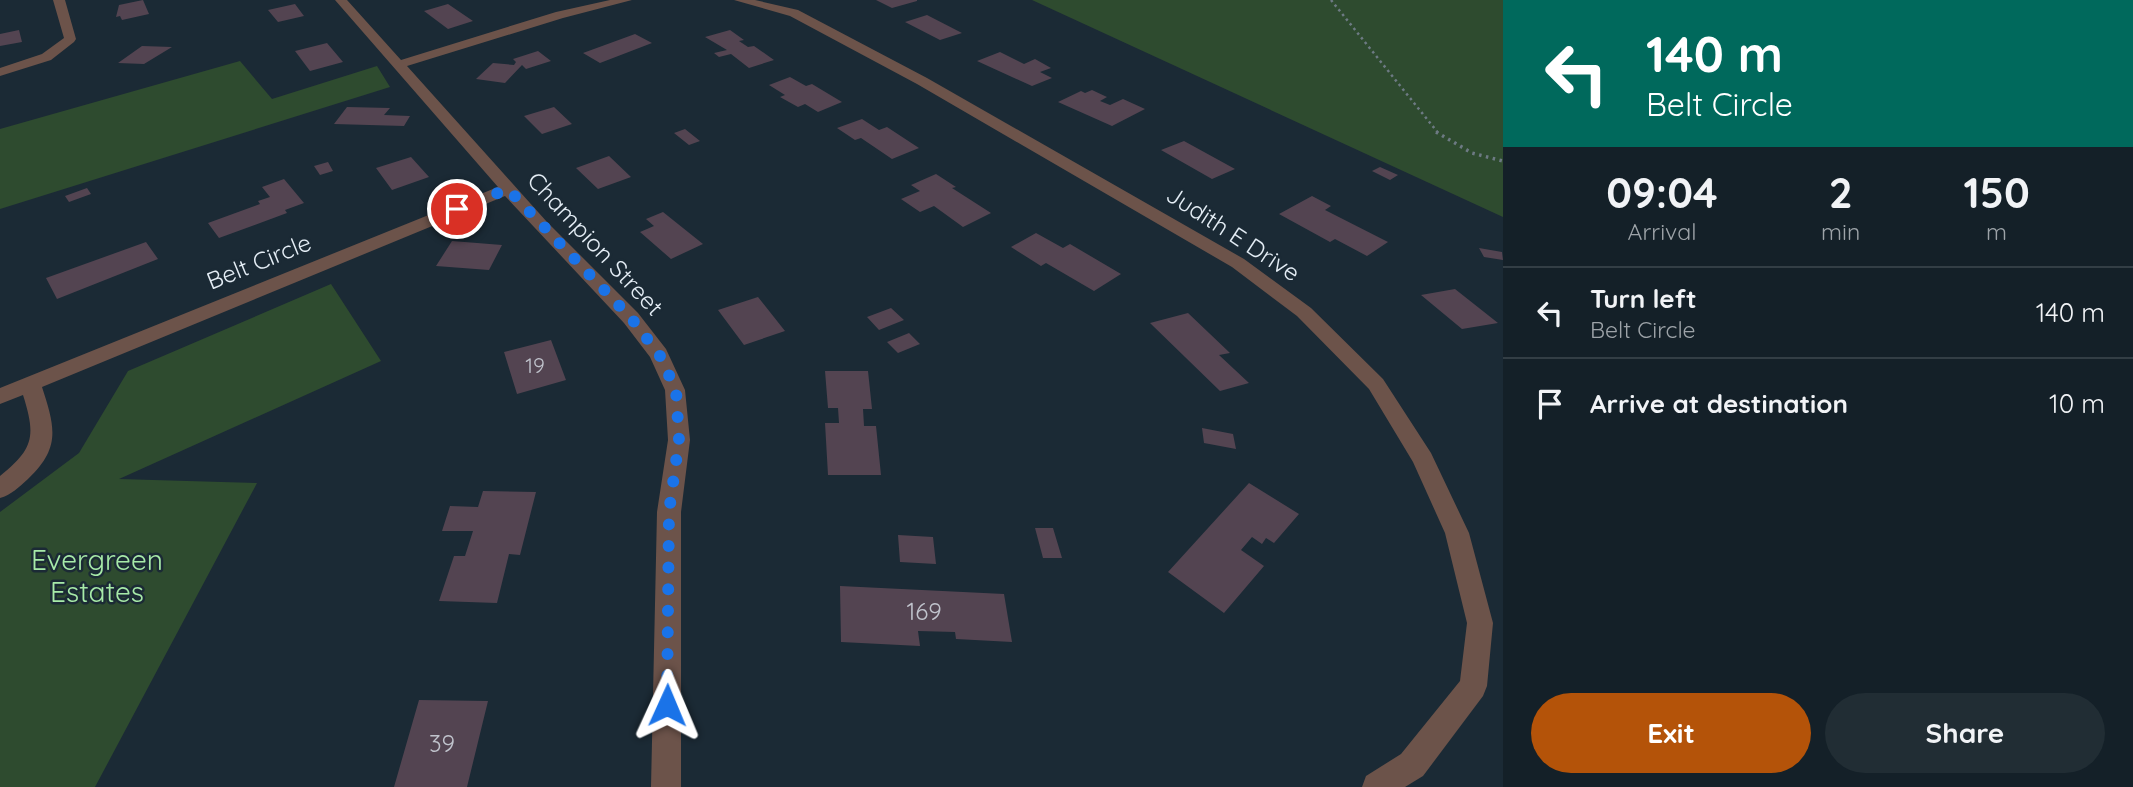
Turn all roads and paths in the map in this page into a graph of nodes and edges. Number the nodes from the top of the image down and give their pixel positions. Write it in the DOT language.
graph roads {
  1 [pos="59,0"];
  2 [pos="341,0"];
  3 [pos="626,0"];
  4 [pos="740,0"];
  5 [pos="1331,0"];
  6 [pos="400,64"];
  7 [pos="0,72"];
  8 [pos="1503,161"];
  9 [pos="508,189"];
  10 [pos="30,384"];
  11 [pos="0,396"];
  12 [pos="0,489"];
  13 [pos="666,787"];
  14 [pos="1377,787"];
  1 -- 7 [label="street"];
  2 -- 6 [label="street, Champion Street"];
  3 -- 6 [label="street"];
  4 -- 14 [label="street, Judith E Drive"];
  5 -- 8 [label="path"];
  6 -- 9 [label="street, Champion Street"];
  9 -- 10 [label="street, Belt Circle"];
  9 -- 13 [label="street, Champion Street"];
  10 -- 11 [label="street, Belt Circle"];
  10 -- 12 [label="street"];
}
